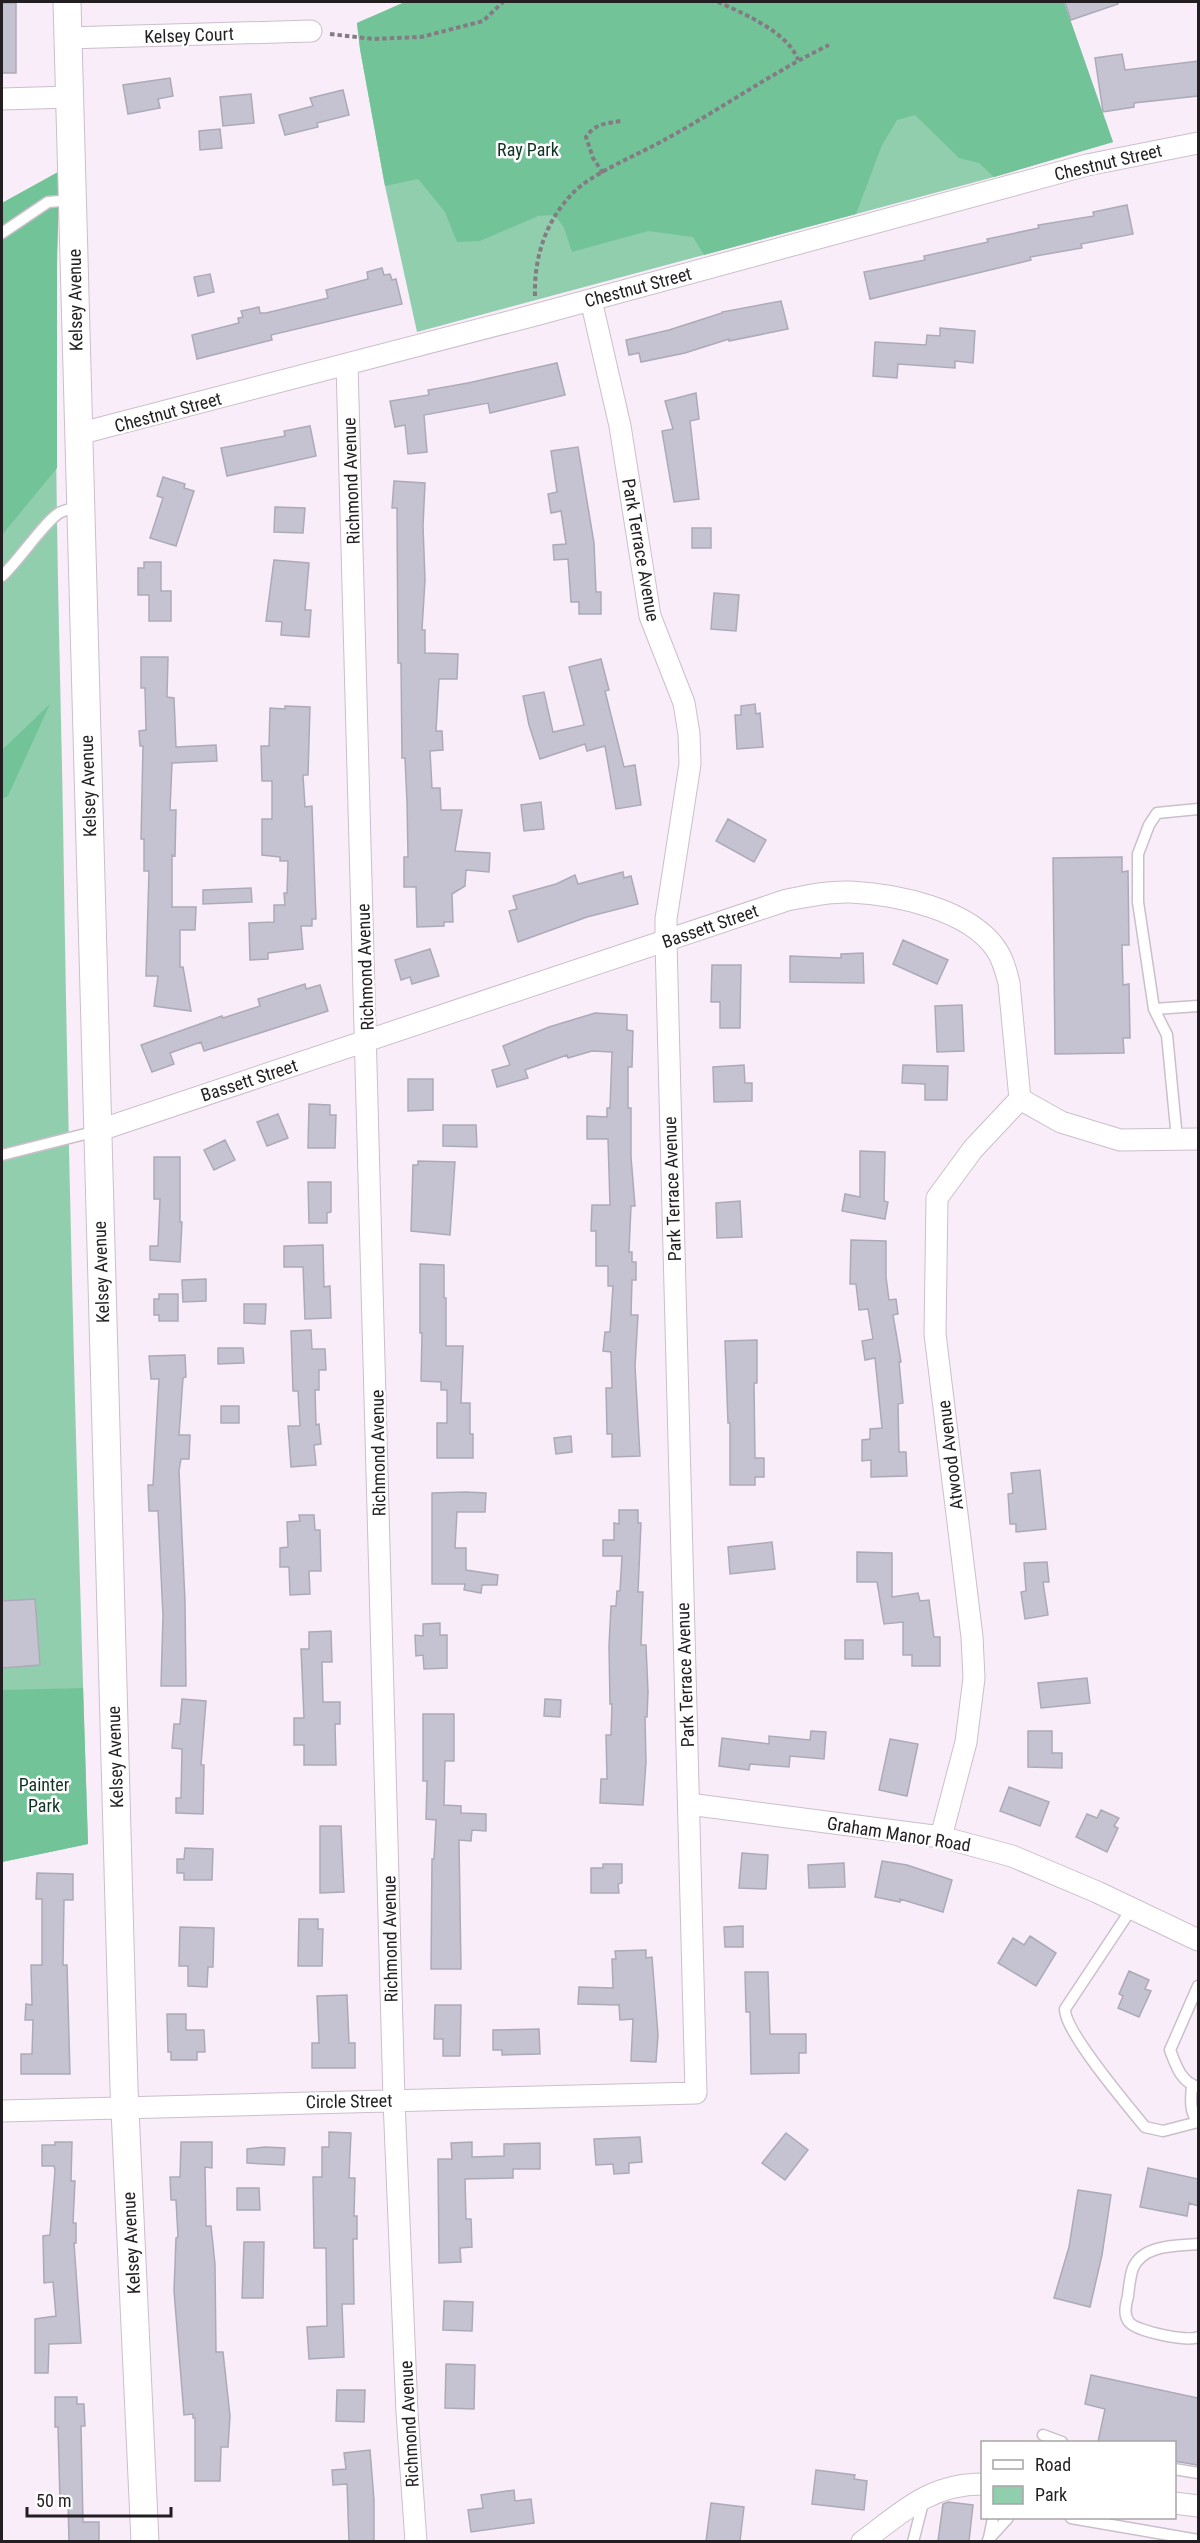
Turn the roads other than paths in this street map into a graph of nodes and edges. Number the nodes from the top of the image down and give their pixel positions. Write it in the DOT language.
graph roads {
  1 [pos="67,2"];
  2 [pos="311,31"];
  3 [pos="68,38"];
  4 [pos="70,97"];
  5 [pos="2,99"];
  6 [pos="1198,143"];
  7 [pos="72,200"];
  8 [pos="2,233"];
  9 [pos="591,300"];
  10 [pos="347,364"];
  11 [pos="78,434"];
  12 [pos="80,507"];
  13 [pos="2,576"];
  14 [pos="1198,808"];
  15 [pos="666,942"];
  16 [pos="1198,1006"];
  17 [pos="1154,1009"];
  18 [pos="367,1041"];
  19 [pos="1020,1099"];
  20 [pos="97,1131"];
  21 [pos="1177,1139"];
  22 [pos="1198,1139"];
  23 [pos="2,1155"];
  24 [pos="689,1804"];
  25 [pos="941,1838"];
  26 [pos="1132,1908"];
  27 [pos="1198,1940"];
  28 [pos="1198,1986"];
  29 [pos="1195,2086"];
  30 [pos="696,2093"];
  31 [pos="394,2100"];
  32 [pos="125,2106"];
  33 [pos="2,2111"];
  34 [pos="1198,2122"];
  35 [pos="1198,2244"];
  36 [pos="1198,2337"];
  37 [pos="1044,2435"];
  38 [pos="1059,2441"];
  39 [pos="1176,2469"];
  40 [pos="1198,2473"];
  41 [pos="981,2484"];
  42 [pos="925,2496"];
  43 [pos="1176,2503"];
  44 [pos="1198,2506"];
  45 [pos="993,2519"];
  46 [pos="1006,2519"];
  47 [pos="1082,2519"];
  48 [pos="1198,2540"];
  49 [pos="145,2541"];
  50 [pos="416,2541"];
  51 [pos="862,2541"];
  52 [pos="913,2541"];
  53 [pos="988,2541"];
  1 -- 3 [label="street, Kelsey Avenue"];
  2 -- 3 [label="street, Kelsey Court"];
  3 -- 4 [label="street, Kelsey Avenue"];
  4 -- 5 [label="street"];
  4 -- 7 [label="street, Kelsey Avenue"];
  6 -- 9 [label="street, Chestnut Street"];
  7 -- 8 [label="lane"];
  7 -- 11 [label="street, Kelsey Avenue"];
  9 -- 10 [label="street, Chestnut Street"];
  9 -- 15 [label="street, Park Terrace Avenue"];
  10 -- 11 [label="street, Chestnut Street"];
  10 -- 18 [label="street, Richmond Avenue"];
  11 -- 12 [label="street, Kelsey Avenue"];
  12 -- 13 [label="lane"];
  12 -- 20 [label="street, Kelsey Avenue"];
  14 -- 17 [label="lane"];
  15 -- 18 [label="street, Bassett Street"];
  15 -- 19 [label="street, Bassett Street"];
  15 -- 24 [label="street, Park Terrace Avenue"];
  16 -- 17 [label="lane"];
  17 -- 21 [label="lane"];
  18 -- 20 [label="street, Bassett Street"];
  18 -- 31 [label="street, Richmond Avenue"];
  19 -- 21 [label="street"];
  19 -- 25 [label="street, Atwood Avenue"];
  20 -- 23 [label="lane"];
  20 -- 32 [label="street, Kelsey Avenue"];
  21 -- 22 [label="street"];
  24 -- 25 [label="street, Graham Manor Road"];
  24 -- 30 [label="street, Park Terrace Avenue"];
  25 -- 26 [label="street, Graham Manor Road"];
  26 -- 27 [label="street, Graham Manor Road"];
  26 -- 34 [label="lane"];
  28 -- 29 [label="lane"];
  29 -- 34 [label="lane"];
  30 -- 31 [label="street, Circle Street"];
  31 -- 32 [label="street, Circle Street"];
  31 -- 50 [label="street, Richmond Avenue"];
  32 -- 33 [label="street, Circle Street"];
  32 -- 49 [label="street, Kelsey Avenue"];
  35 -- 36 [label="lane"];
  37 -- 38 [label="lane"];
  39 -- 40 [label="lane"];
  41 -- 42 [label="street"];
  42 -- 51 [label="street"];
  42 -- 52 [label="lane"];
  43 -- 44 [label="street"];
  45 -- 53 [label="lane"];
  46 -- 53 [label="lane"];
  47 -- 48 [label="lane"];
}
